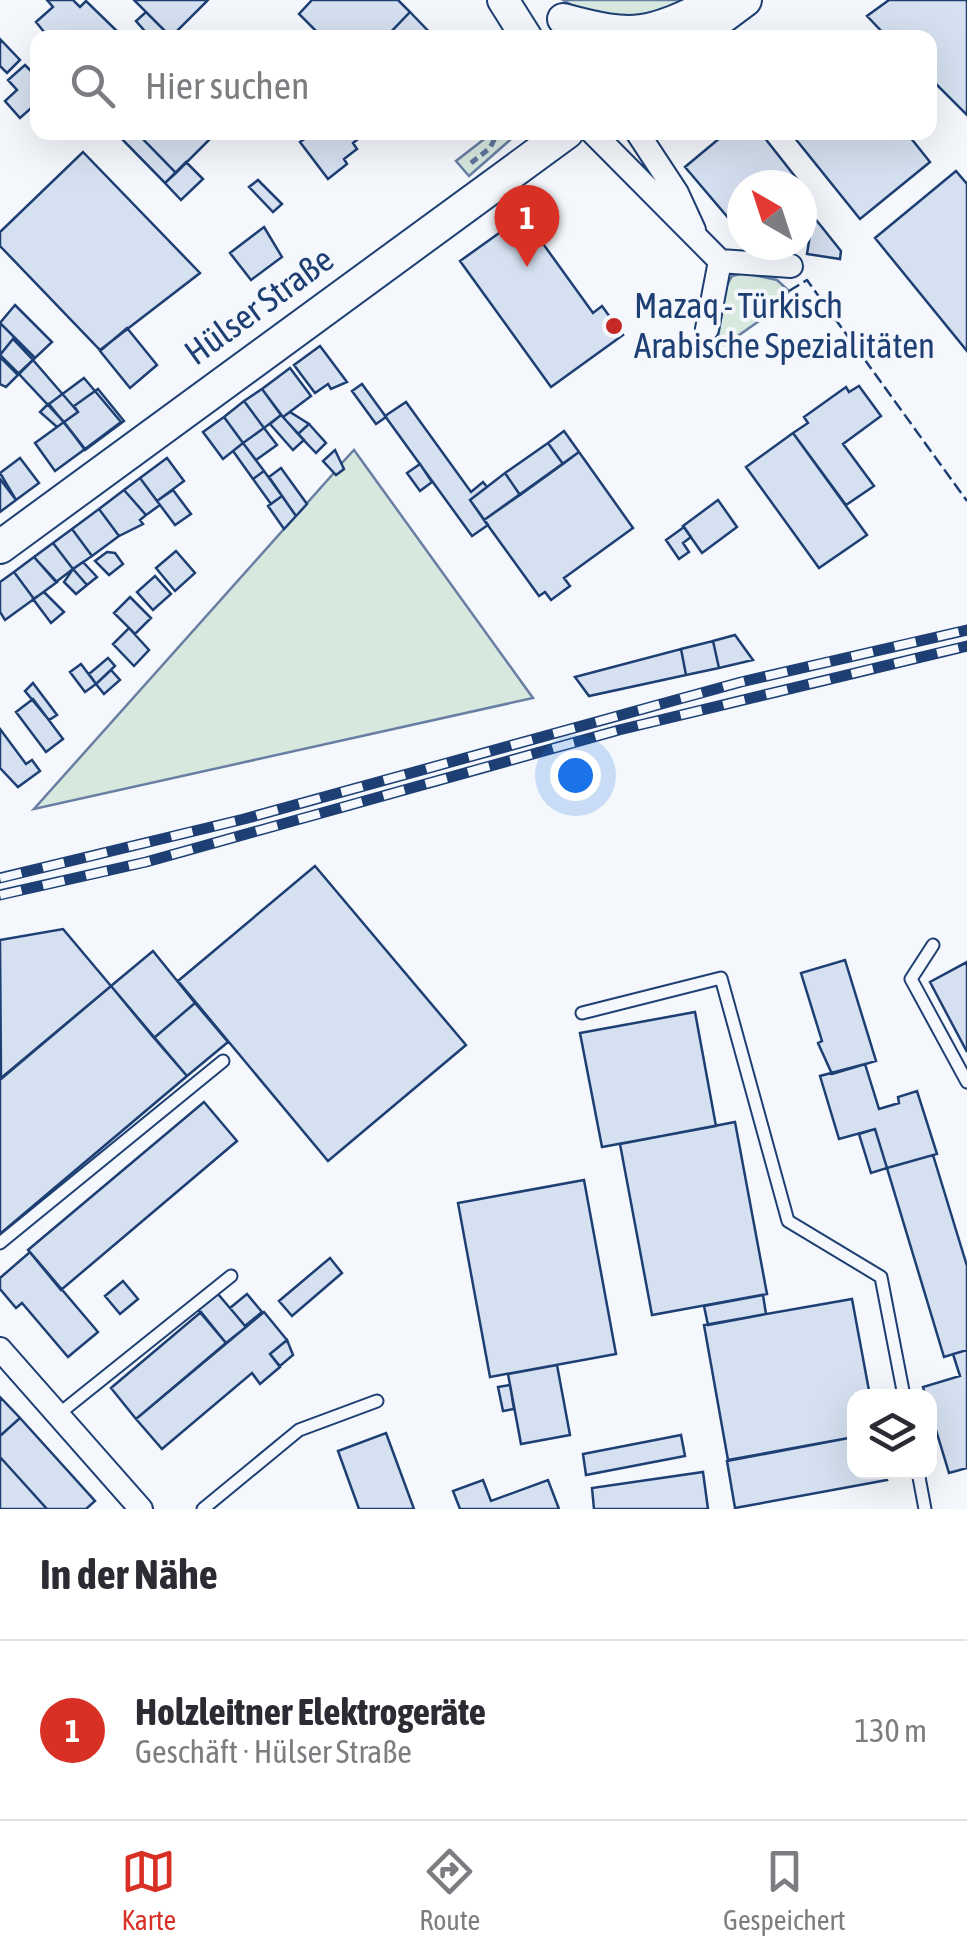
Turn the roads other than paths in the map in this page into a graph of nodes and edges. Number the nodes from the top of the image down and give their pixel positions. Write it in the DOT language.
graph roads {
  1 [pos="503,0"];
  2 [pos="720,0"];
  3 [pos="745,0"];
  4 [pos="562,19"];
  5 [pos="523,30"];
  6 [pos="616,30"];
  7 [pos="655,30"];
  8 [pos="705,30"];
  9 [pos="556,140"];
  10 [pos="600,140"];
  11 [pos="641,140"];
  12 [pos="696,233"];
  13 [pos="720,261"];
  14 [pos="791,266"];
  15 [pos="708,329"];
  16 [pos="0,547"];
  17 [pos="933,945"];
  18 [pos="582,1013"];
  19 [pos="223,1060"];
  20 [pos="967,1082"];
  21 [pos="0,1243"];
  22 [pos="231,1276"];
  23 [pos="0,1349"];
  24 [pos="903,1389"];
  25 [pos="378,1401"];
  26 [pos="60,1413"];
  27 [pos="919,1479"];
  28 [pos="142,1509"];
  29 [pos="203,1509"];
  30 [pos="924,1509"];
  1 -- 5 [label="street"];
  2 -- 7 [label="street"];
  3 -- 8 [label="main road"];
  4 -- 6 [label="street"];
  9 -- 16 [label="main road, Hülser Straße"];
  10 -- 12 [label="street"];
  11 -- 12 [label="street"];
  12 -- 13 [label="street"];
  13 -- 14 [label="street"];
  13 -- 15 [label="street"];
  17 -- 20 [label="lane"];
  18 -- 24 [label="lane"];
  19 -- 21 [label="lane"];
  22 -- 26 [label="lane"];
  23 -- 26 [label="street"];
  25 -- 29 [label="lane"];
  26 -- 28 [label="street"];
  27 -- 30 [label="lane"];
}
